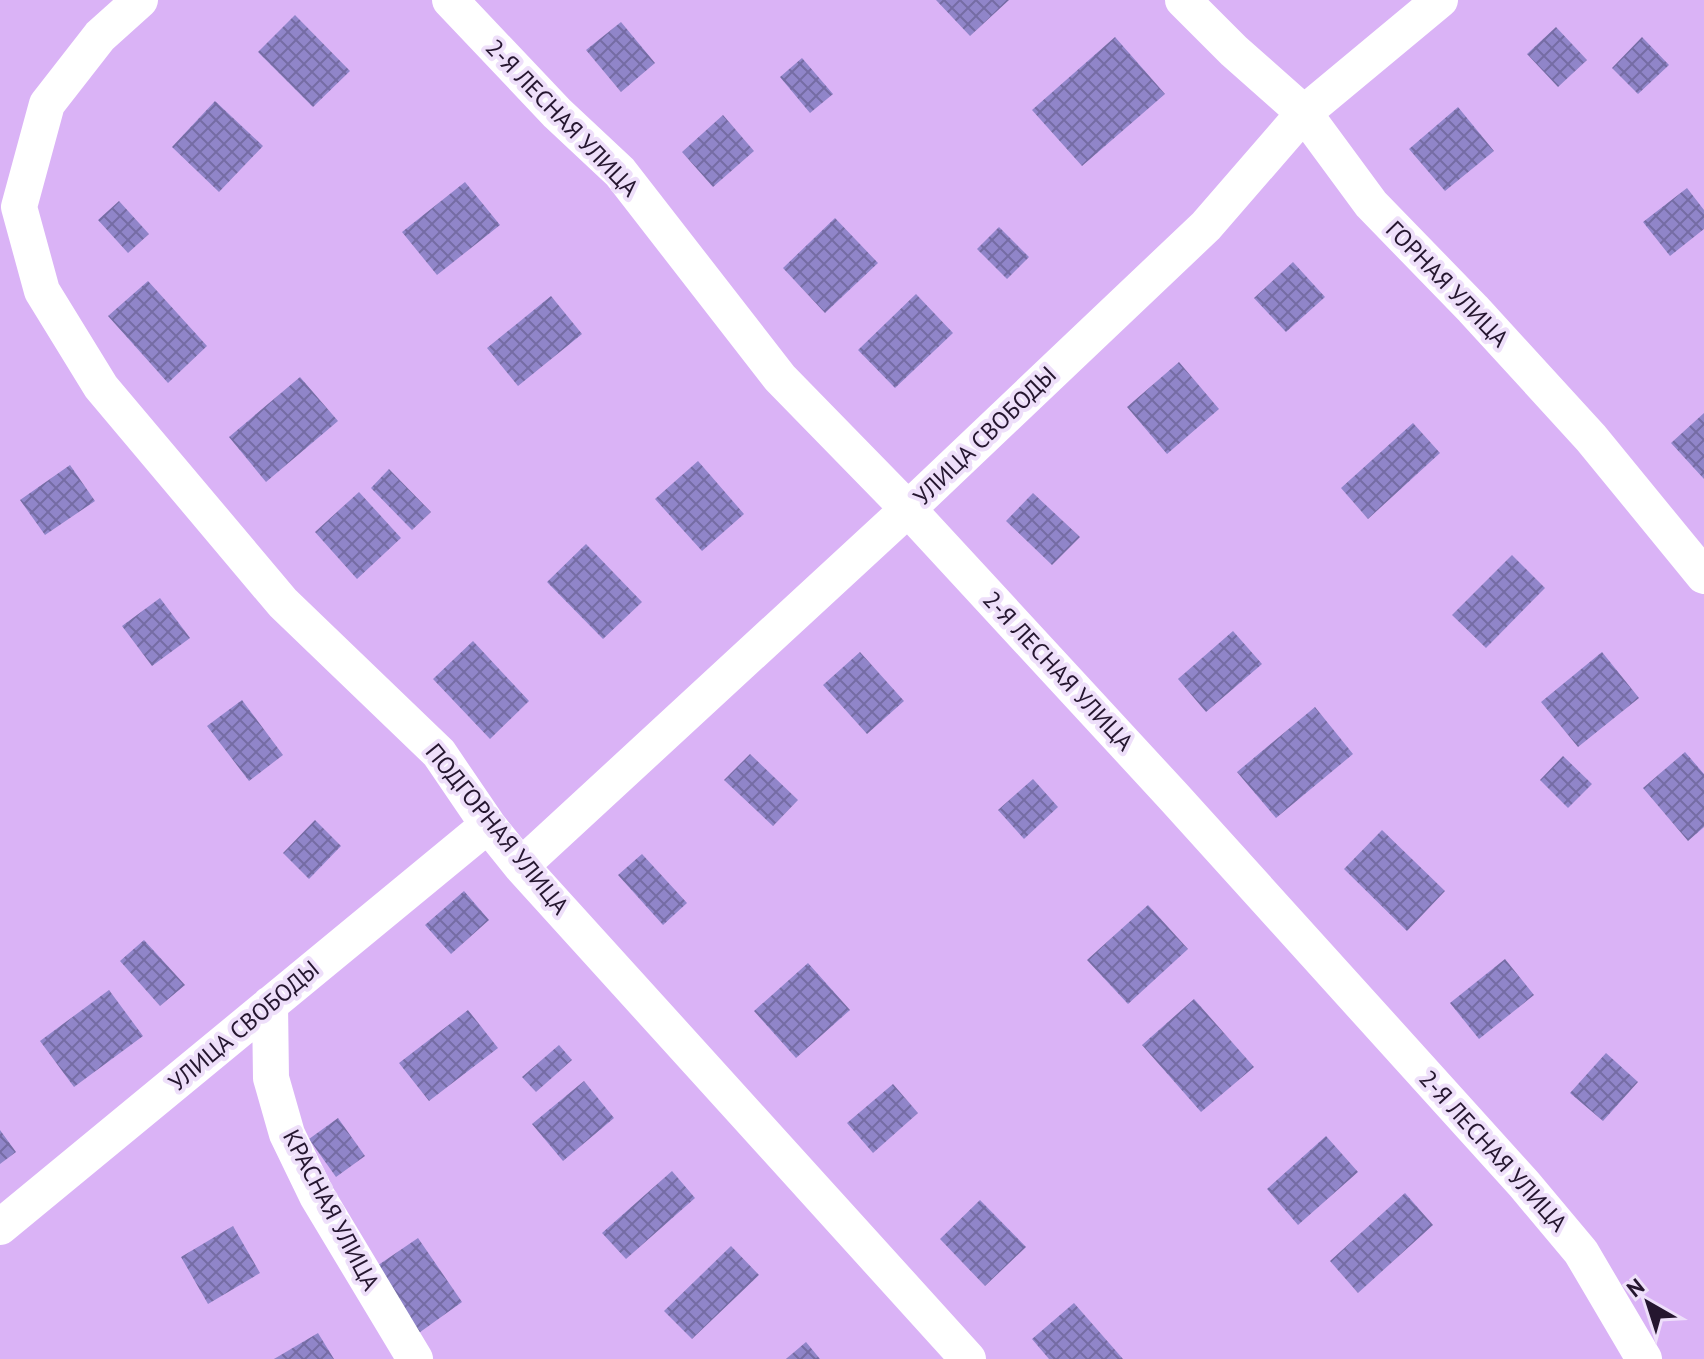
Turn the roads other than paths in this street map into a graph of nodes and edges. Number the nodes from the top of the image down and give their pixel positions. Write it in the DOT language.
graph roads {
  1 [pos="140,0"];
  2 [pos="450,0"];
  3 [pos="1183,0"];
  4 [pos="1440,0"];
  5 [pos="1304,113"];
  6 [pos="908,509"];
  7 [pos="1704,576"];
  8 [pos="488,825"];
  9 [pos="521,866"];
  10 [pos="270,1004"];
  11 [pos="0,1227"];
  12 [pos="415,1359"];
  13 [pos="968,1359"];
  14 [pos="1644,1359"];
  1 -- 8 [label="street, ПОДГОРНАЯ УЛИЦА"];
  2 -- 6 [label="street, 2-Я ЛЕСНАЯ УЛИЦА"];
  3 -- 5 [label="street, ГОРНАЯ УЛИЦА"];
  4 -- 5 [label="street, УЛИЦА СВОБОДЫ"];
  5 -- 6 [label="street, УЛИЦА СВОБОДЫ"];
  5 -- 7 [label="street, ГОРНАЯ УЛИЦА"];
  6 -- 9 [label="street, УЛИЦА СВОБОДЫ"];
  6 -- 14 [label="street, 2-Я ЛЕСНАЯ УЛИЦА"];
  8 -- 9 [label="street, ПОДГОРНАЯ УЛИЦА"];
  8 -- 10 [label="street, УЛИЦА СВОБОДЫ"];
  9 -- 13 [label="street, ПОДГОРНАЯ УЛИЦА"];
  10 -- 11 [label="street, УЛИЦА СВОБОДЫ"];
  10 -- 12 [label="street, КРАСНАЯ УЛИЦА"];
}
